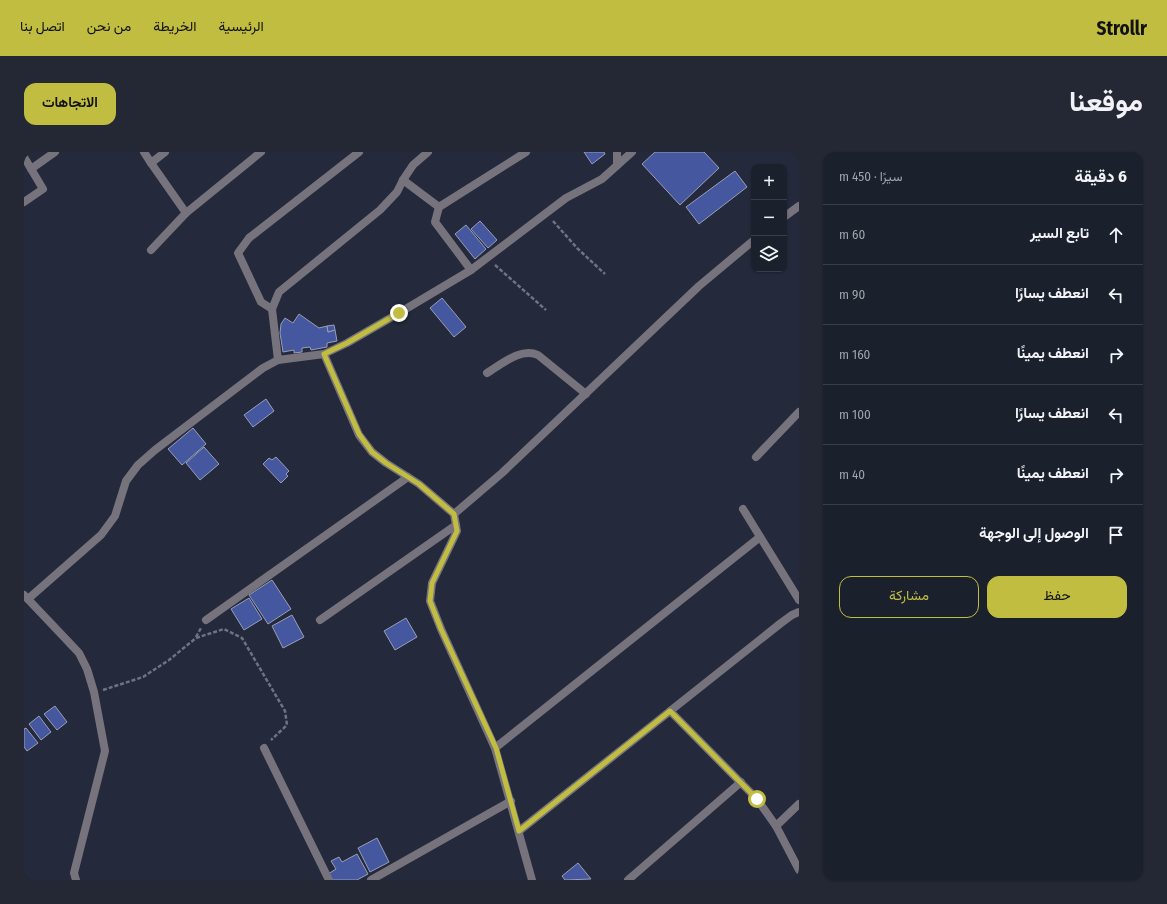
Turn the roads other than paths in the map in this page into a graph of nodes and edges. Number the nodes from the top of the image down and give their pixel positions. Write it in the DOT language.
graph roads {
  1 [pos="55,152"];
  2 [pos="144,152"];
  3 [pos="165,152"];
  4 [pos="262,152"];
  5 [pos="359,152"];
  6 [pos="428,152"];
  7 [pos="526,152"];
  8 [pos="617,152"];
  9 [pos="632,152"];
  10 [pos="24,157"];
  11 [pos="151,163"];
  12 [pos="617,165"];
  13 [pos="31,169"];
  14 [pos="403,180"];
  15 [pos="24,202"];
  16 [pos="799,206"];
  17 [pos="439,207"];
  18 [pos="186,214"];
  19 [pos="787,215"];
  20 [pos="751,243"];
  21 [pos="151,250"];
  22 [pos="471,270"];
  23 [pos="272,309"];
  24 [pos="324,354"];
  25 [pos="278,360"];
  26 [pos="487,373"];
  27 [pos="586,394"];
  28 [pos="799,412"];
  29 [pos="756,457"];
  30 [pos="408,477"];
  31 [pos="743,509"];
  32 [pos="454,514"];
  33 [pos="456,525"];
  34 [pos="760,537"];
  35 [pos="26,597"];
  36 [pos="799,600"];
  37 [pos="799,612"];
  38 [pos="206,620"];
  39 [pos="320,620"];
  40 [pos="670,711"];
  41 [pos="264,748"];
  42 [pos="496,748"];
  43 [pos="741,782"];
  44 [pos="511,801"];
  45 [pos="799,804"];
  46 [pos="776,826"];
  47 [pos="519,831"];
  48 [pos="799,870"];
  49 [pos="76,880"];
  50 [pos="329,880"];
  51 [pos="371,880"];
  52 [pos="532,880"];
  53 [pos="628,880"];
  1 -- 13 [label="street"];
  2 -- 11 [label="street"];
  3 -- 11 [label="street"];
  4 -- 18 [label="street"];
  5 -- 23 [label="street"];
  6 -- 14 [label="street"];
  7 -- 17 [label="street"];
  8 -- 12 [label="street"];
  9 -- 12 [label="street"];
  10 -- 13 [label="street"];
  11 -- 18 [label="street"];
  12 -- 22 [label="street"];
  13 -- 15 [label="street"];
  14 -- 17 [label="street"];
  14 -- 23 [label="street"];
  16 -- 19 [label="street"];
  17 -- 22 [label="street"];
  18 -- 21 [label="street"];
  20 -- 27 [label="street"];
  22 -- 24 [label="street"];
  23 -- 25 [label="street"];
  24 -- 25 [label="street"];
  24 -- 30 [label="street"];
  25 -- 35 [label="street"];
  26 -- 27 [label="street"];
  27 -- 32 [label="street"];
  28 -- 29 [label="street"];
  30 -- 32 [label="street"];
  30 -- 38 [label="street"];
  31 -- 34 [label="street"];
  32 -- 33 [label="street"];
  33 -- 39 [label="street"];
  33 -- 42 [label="street"];
  34 -- 36 [label="street"];
  34 -- 42 [label="street"];
  35 -- 49 [label="street"];
  37 -- 40 [label="street"];
  40 -- 43 [label="street"];
  40 -- 47 [label="street"];
  41 -- 50 [label="street"];
  42 -- 44 [label="street"];
  43 -- 46 [label="street"];
  43 -- 53 [label="street"];
  44 -- 47 [label="street"];
  44 -- 51 [label="street"];
  45 -- 46 [label="street"];
  46 -- 48 [label="street"];
  47 -- 52 [label="street"];
}
